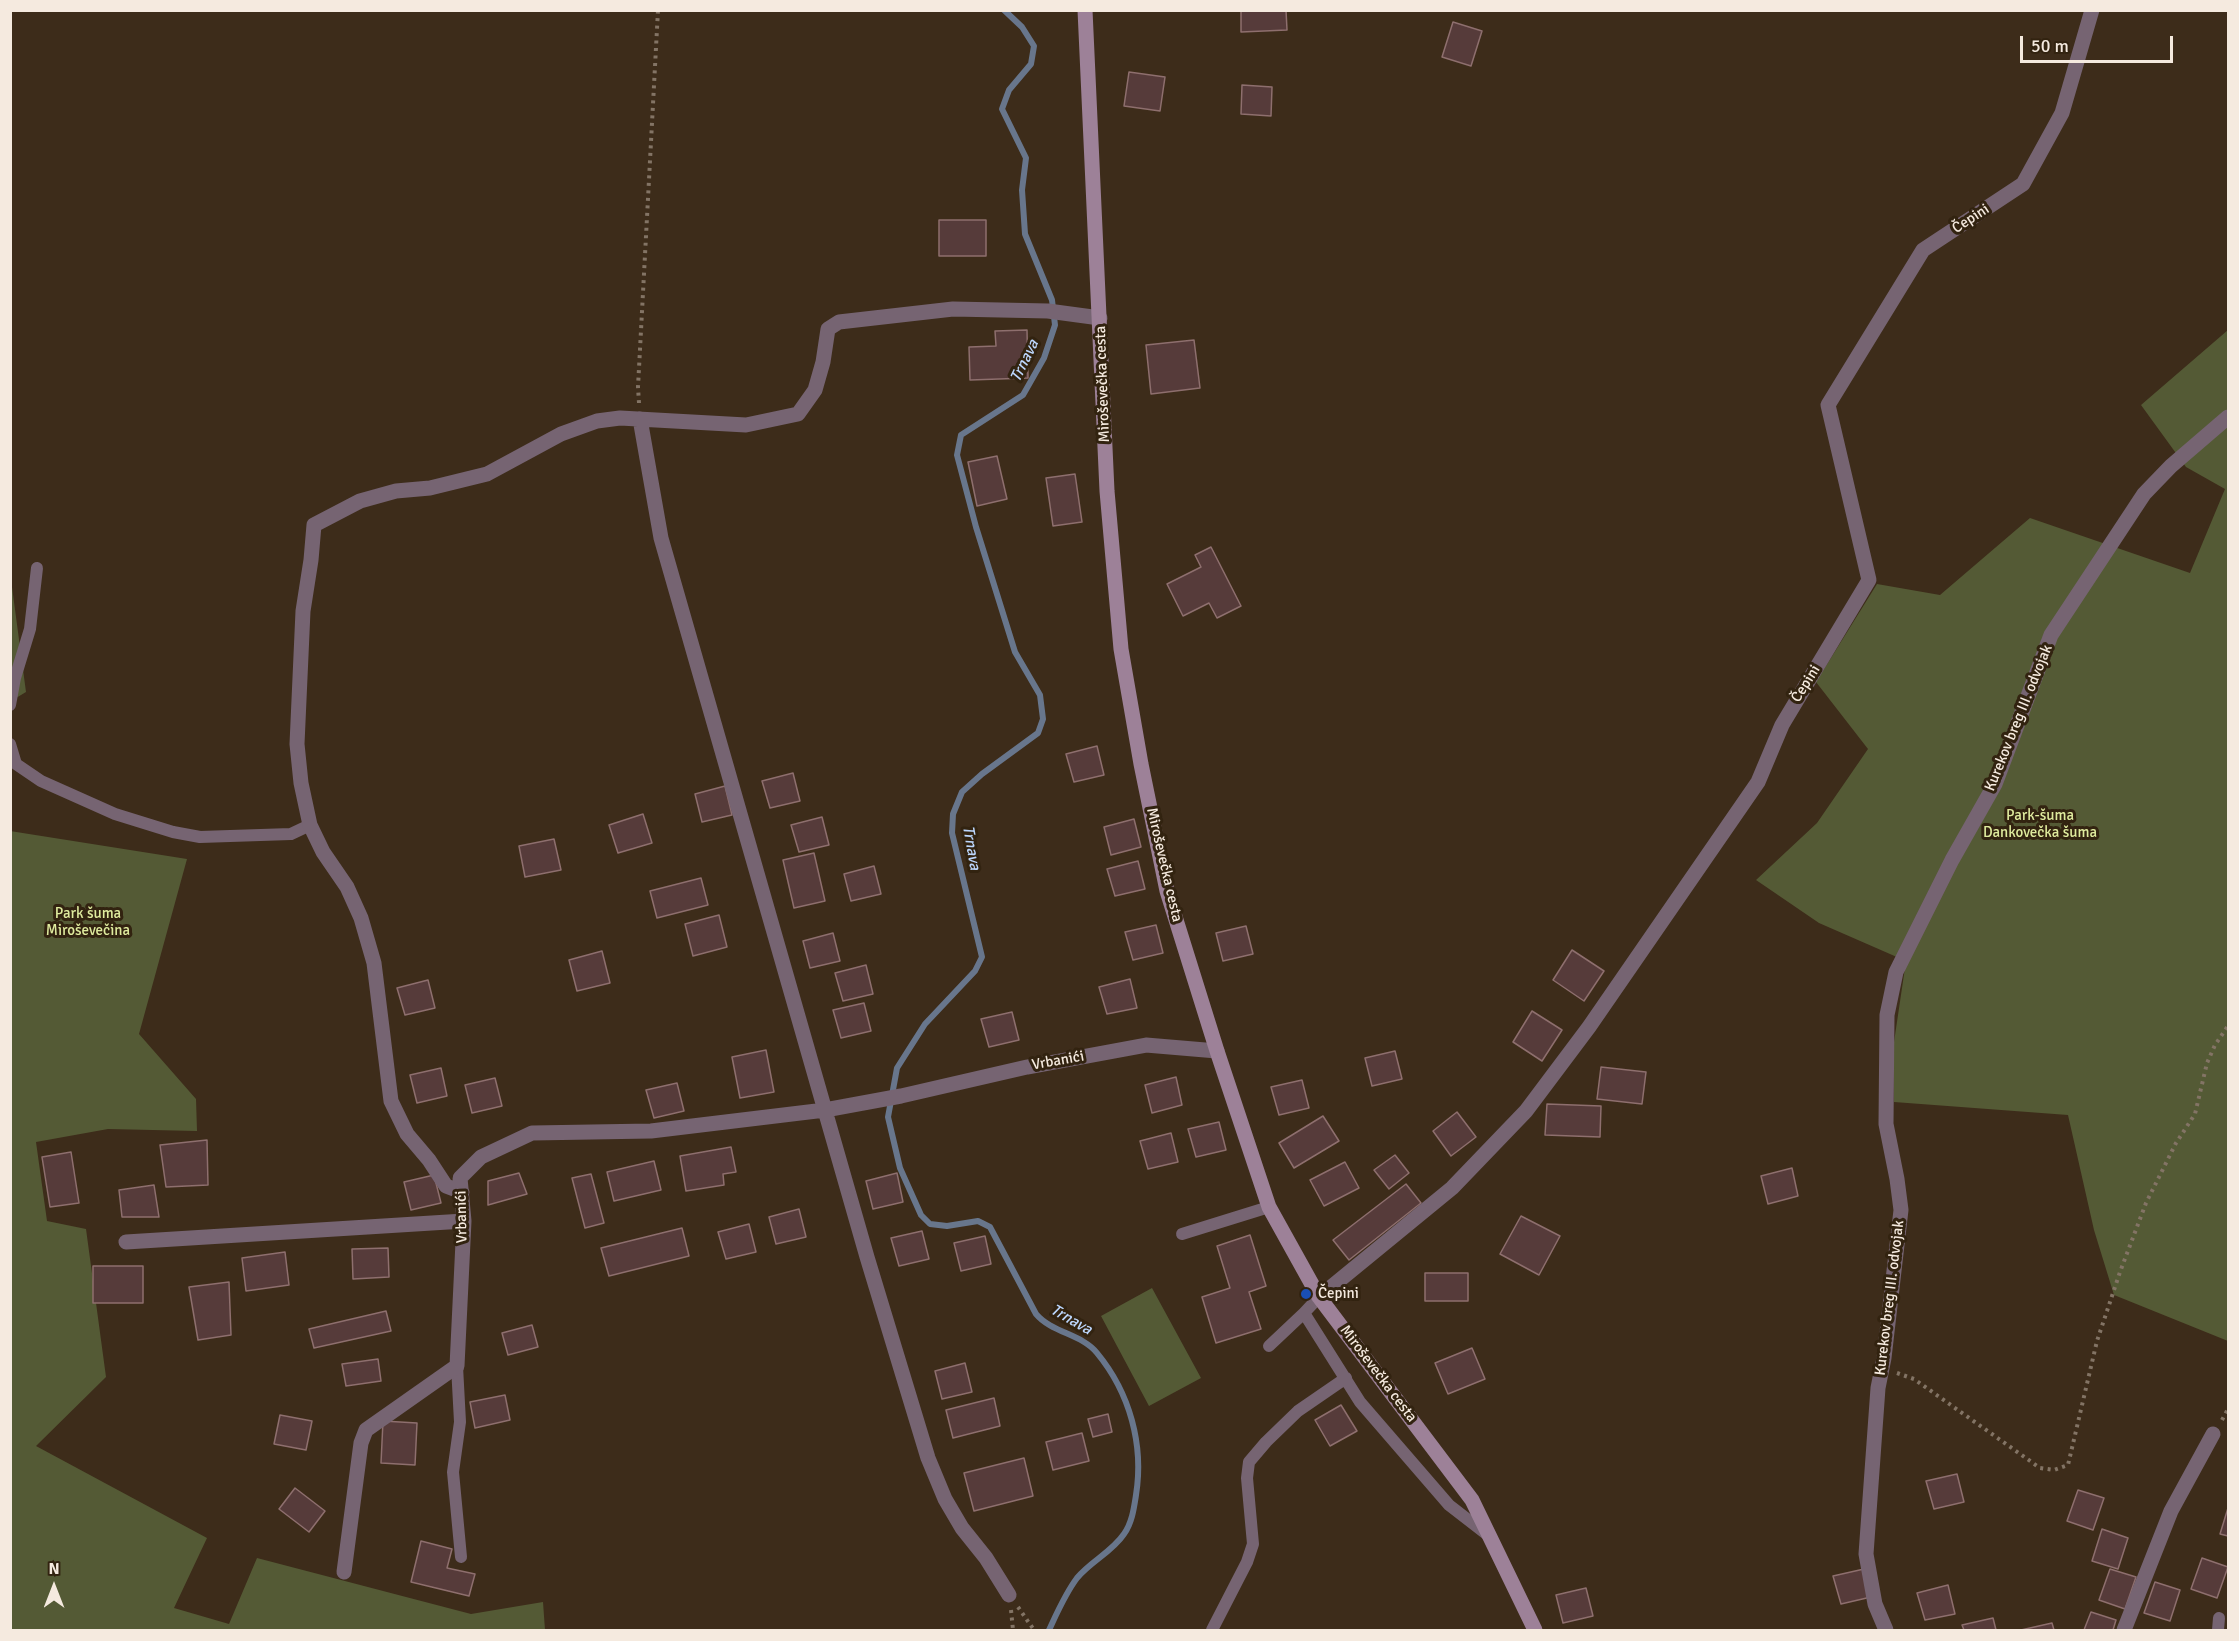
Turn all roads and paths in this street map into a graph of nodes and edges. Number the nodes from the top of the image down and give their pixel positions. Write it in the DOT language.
graph roads {
  1 [pos="658,10"];
  2 [pos="1085,10"];
  3 [pos="2092,10"];
  4 [pos="1100,318"];
  5 [pos="2229,417"];
  6 [pos="640,419"];
  7 [pos="37,568"];
  8 [pos="10,705"];
  9 [pos="10,744"];
  10 [pos="310,825"];
  11 [pos="2229,1026"];
  12 [pos="1217,1051"];
  13 [pos="825,1110"];
  14 [pos="462,1192"];
  15 [pos="1269,1207"];
  16 [pos="464,1221"];
  17 [pos="1182,1234"];
  18 [pos="126,1242"];
  19 [pos="1319,1297"];
  20 [pos="1304,1313"];
  21 [pos="1269,1346"];
  22 [pos="457,1366"];
  23 [pos="1882,1368"];
  24 [pos="1346,1378"];
  25 [pos="2213,1434"];
  26 [pos="1490,1538"];
  27 [pos="461,1557"];
  28 [pos="344,1572"];
  29 [pos="1009,1594"];
  30 [pos="1034,1630"];
  31 [pos="1212,1630"];
  32 [pos="1535,1630"];
  33 [pos="1886,1630"];
  34 [pos="2124,1630"];
  1 -- 6 [label="path"];
  2 -- 4 [label="main road, Miroševečka cesta"];
  3 -- 19 [label="street, Čepini"];
  4 -- 6 [label="street"];
  4 -- 12 [label="main road, Miroševečka cesta"];
  5 -- 23 [label="street, Kurekov breg III. odvojak"];
  6 -- 10 [label="street"];
  6 -- 13 [label="street"];
  7 -- 8 [label="lane"];
  9 -- 10 [label="lane"];
  10 -- 14 [label="street"];
  11 -- 23 [label="path"];
  12 -- 13 [label="street, Vrbanići"];
  12 -- 15 [label="main road, Miroševečka cesta"];
  13 -- 14 [label="street, Vrbanići"];
  13 -- 29 [label="street"];
  14 -- 16 [label="street, Vrbanići"];
  15 -- 17 [label="lane"];
  15 -- 19 [label="main road, Miroševečka cesta"];
  16 -- 18 [label="street"];
  16 -- 22 [label="street, Vrbanići"];
  19 -- 20 [label="lane"];
  19 -- 26 [label="main road, Miroševečka cesta"];
  20 -- 21 [label="lane"];
  20 -- 24 [label="lane"];
  22 -- 27 [label="lane"];
  22 -- 28 [label="street"];
  23 -- 33 [label="street, Kurekov breg III. odvojak"];
  24 -- 26 [label="lane"];
  24 -- 31 [label="lane"];
  25 -- 34 [label="street"];
  26 -- 32 [label="main road, Miroševečka cesta"];
  29 -- 30 [label="path"];
}
